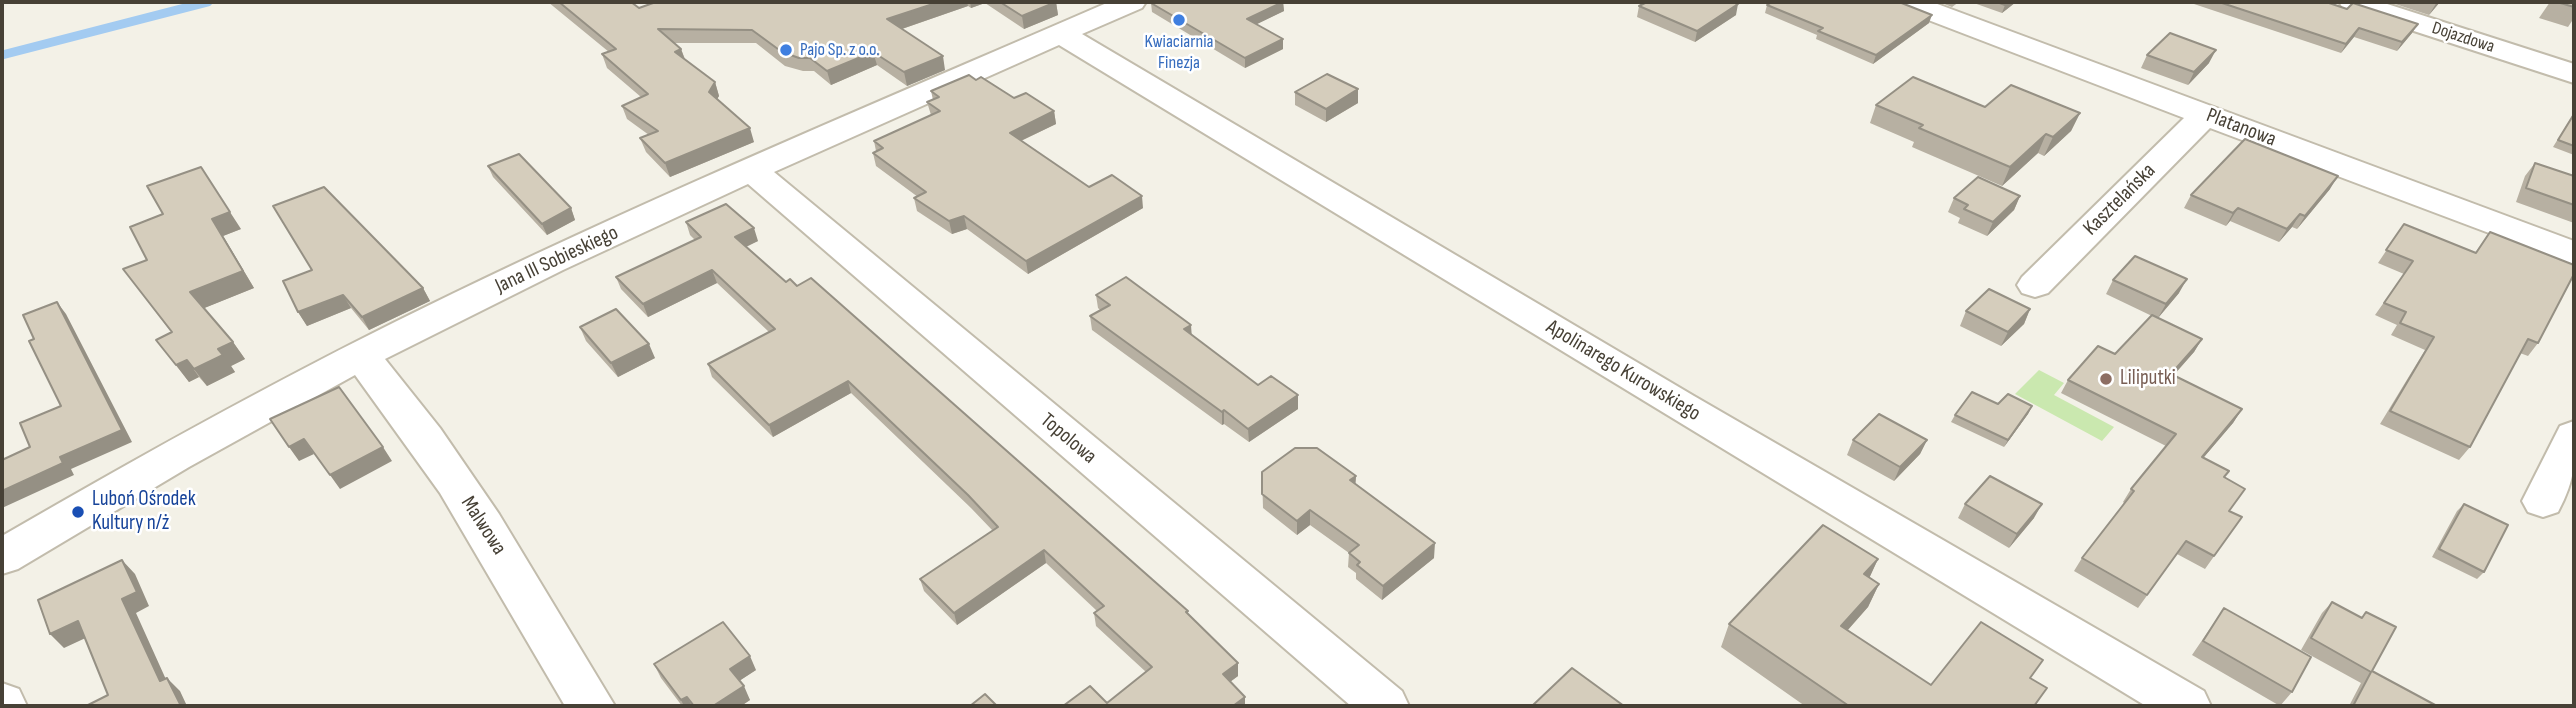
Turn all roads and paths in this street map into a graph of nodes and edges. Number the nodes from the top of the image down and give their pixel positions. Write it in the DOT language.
graph roads {
  1 [pos="1132,2"];
  2 [pos="1907,2"];
  3 [pos="2353,2"];
  4 [pos="1061,34"];
  5 [pos="2574,74"];
  6 [pos="2205,115"];
  7 [pos="753,171"];
  8 [pos="2574,254"];
  9 [pos="2035,285"];
  10 [pos="361,356"];
  11 [pos="2574,436"];
  12 [pos="2543,501"];
  13 [pos="2,556"];
  14 [pos="591,706"];
  15 [pos="1385,706"];
  16 [pos="2187,706"];
  1 -- 4 [label="street, Jana III Sobieskiego"];
  2 -- 6 [label="street, Platanowa"];
  3 -- 5 [label="street, Dojazdowa"];
  4 -- 7 [label="street, Jana III Sobieskiego"];
  4 -- 16 [label="street, Apolinarego Kurowskiego"];
  6 -- 8 [label="street, Platanowa"];
  6 -- 9 [label="street, Kasztelańska"];
  7 -- 10 [label="street, Jana III Sobieskiego"];
  7 -- 15 [label="street, Topolowa"];
  10 -- 13 [label="street, Jana III Sobieskiego"];
  10 -- 14 [label="street, Malwowa"];
  11 -- 12 [label="street"];
}
